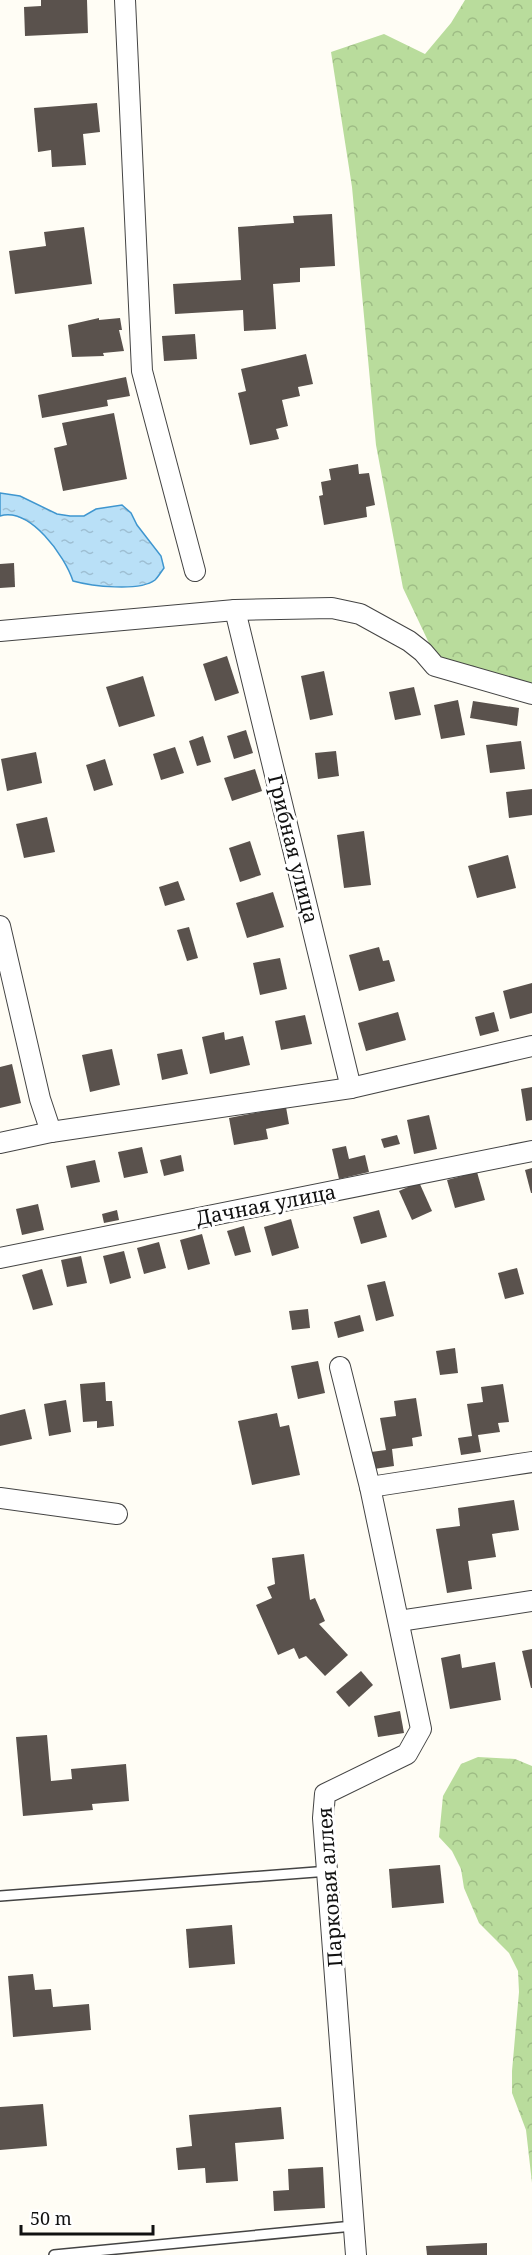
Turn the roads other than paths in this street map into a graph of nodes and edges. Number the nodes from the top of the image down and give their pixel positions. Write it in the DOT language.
graph roads {
  1 [pos="125,0"];
  2 [pos="195,571"];
  3 [pos="235,610"];
  4 [pos="0,632"];
  5 [pos="532,694"];
  6 [pos="0,926"];
  7 [pos="532,1046"];
  8 [pos="351,1088"];
  9 [pos="51,1132"];
  10 [pos="0,1143"];
  11 [pos="532,1152"];
  12 [pos="0,1258"];
  13 [pos="340,1367"];
  14 [pos="532,1462"];
  15 [pos="370,1487"];
  16 [pos="0,1498"];
  17 [pos="117,1514"];
  18 [pos="532,1601"];
  19 [pos="399,1621"];
  20 [pos="328,1870"];
  21 [pos="0,1896"];
  22 [pos="353,2226"];
  23 [pos="54,2255"];
  24 [pos="356,2255"];
  1 -- 2 [label="street"];
  3 -- 4 [label="street"];
  3 -- 5 [label="street"];
  3 -- 8 [label="street, Грибная улица"];
  6 -- 9 [label="street"];
  7 -- 8 [label="street"];
  8 -- 9 [label="street"];
  9 -- 10 [label="street"];
  11 -- 12 [label="street, Дачная улица"];
  13 -- 15 [label="street, Парковая аллея"];
  14 -- 15 [label="street"];
  15 -- 19 [label="street, Парковая аллея"];
  16 -- 17 [label="street"];
  18 -- 19 [label="street"];
  19 -- 20 [label="street, Парковая аллея"];
  20 -- 21 [label="lane"];
  20 -- 22 [label="street, Парковая аллея"];
  22 -- 23 [label="lane"];
  22 -- 24 [label="street, Парковая аллея"];
}
